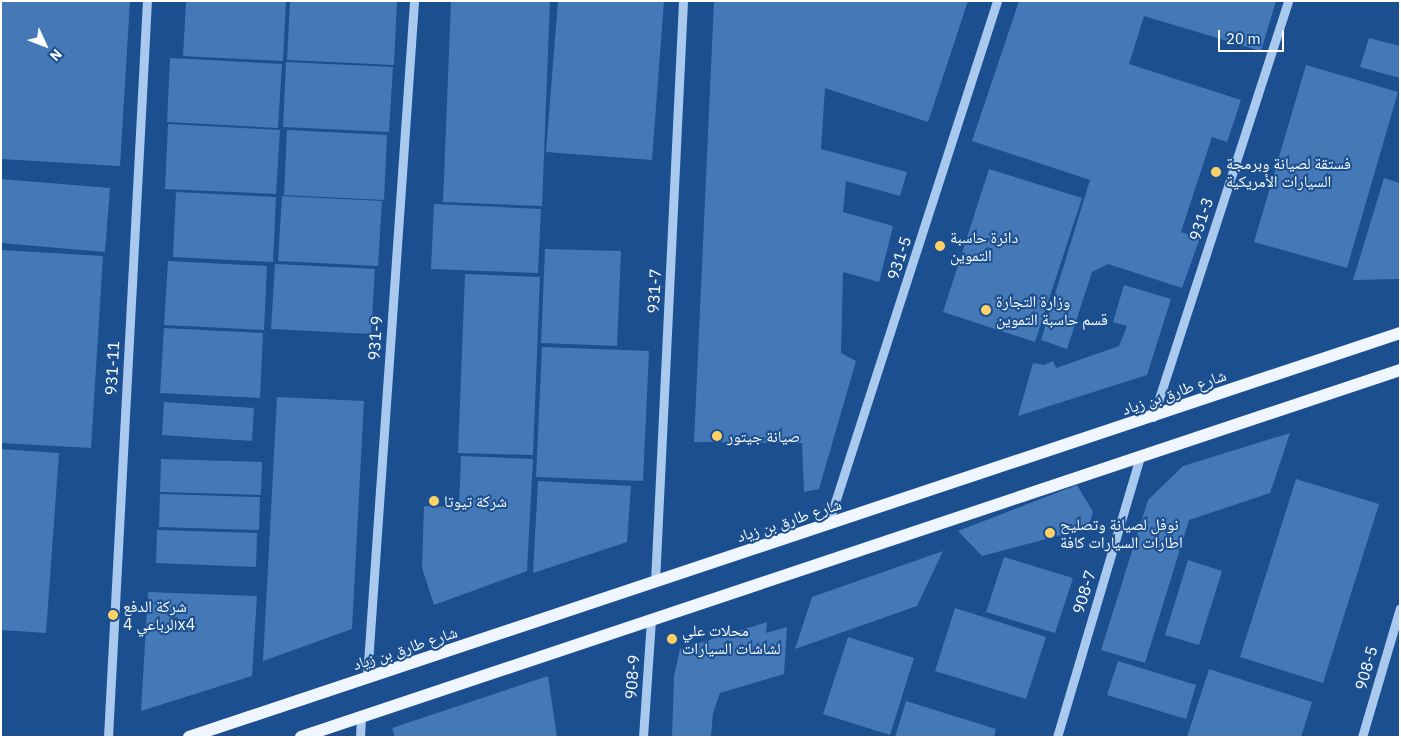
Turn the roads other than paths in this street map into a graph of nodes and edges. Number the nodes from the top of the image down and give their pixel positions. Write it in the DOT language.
graph roads {
  1 [pos="147,1"];
  2 [pos="414,1"];
  3 [pos="683,1"];
  4 [pos="997,1"];
  5 [pos="1288,1"];
  6 [pos="1400,333"];
  7 [pos="1400,370"];
  8 [pos="1153,417"];
  9 [pos="1140,456"];
  10 [pos="828,524"];
  11 [pos="655,582"];
  12 [pos="1400,608"];
  13 [pos="651,619"];
  14 [pos="366,678"];
  15 [pos="361,716"];
  16 [pos="108,737"];
  17 [pos="189,737"];
  18 [pos="301,737"];
  19 [pos="360,737"];
  20 [pos="643,737"];
  21 [pos="1057,737"];
  22 [pos="1362,737"];
  1 -- 16 [label="street, 931-11"];
  2 -- 14 [label="street, 931-9"];
  3 -- 11 [label="street, 931-7"];
  4 -- 10 [label="street, 931-5"];
  5 -- 8 [label="street, 931-3"];
  6 -- 8 [label="main road, شارع طارق بن زياد"];
  7 -- 9 [label="main road"];
  8 -- 10 [label="main road, شارع طارق بن زياد"];
  9 -- 13 [label="main road"];
  9 -- 21 [label="street, 908-7"];
  10 -- 11 [label="main road, شارع طارق بن زياد"];
  11 -- 14 [label="main road, شارع طارق بن زياد"];
  12 -- 22 [label="street, 908-5"];
  13 -- 15 [label="main road"];
  13 -- 20 [label="street, 908-9"];
  14 -- 17 [label="main road, شارع طارق بن زياد"];
  15 -- 18 [label="main road"];
  15 -- 19 [label="street"];
}
